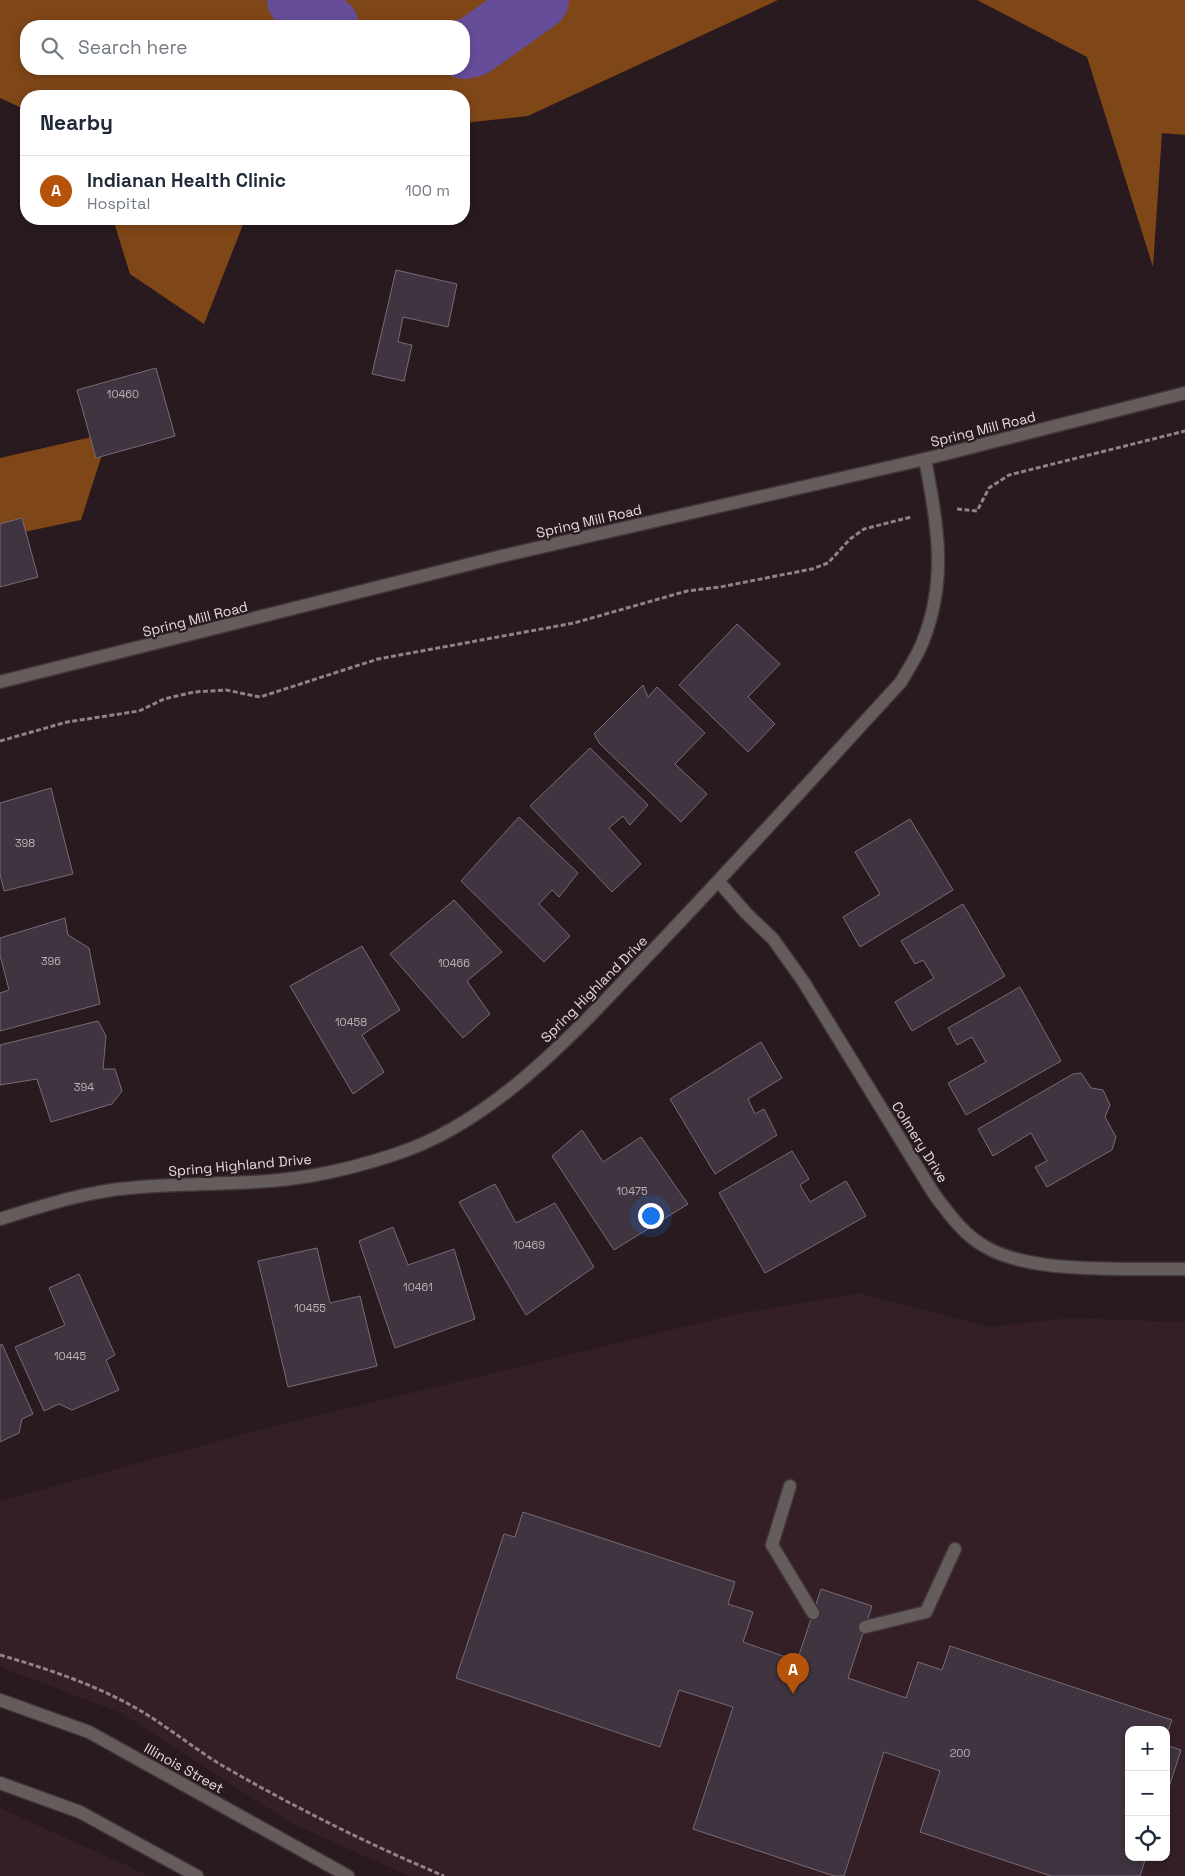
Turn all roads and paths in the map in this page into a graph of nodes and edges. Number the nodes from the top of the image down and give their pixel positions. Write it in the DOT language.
graph roads {
  1 [pos="1185,393"];
  2 [pos="1185,431"];
  3 [pos="925,459"];
  4 [pos="935,513"];
  5 [pos="0,682"];
  6 [pos="0,741"];
  7 [pos="718,882"];
  8 [pos="0,1219"];
  9 [pos="1185,1269"];
  10 [pos="790,1486"];
  11 [pos="955,1549"];
  12 [pos="813,1613"];
  13 [pos="865,1627"];
  14 [pos="0,1655"];
  15 [pos="0,1700"];
  16 [pos="0,1783"];
  17 [pos="198,1876"];
  18 [pos="348,1876"];
  19 [pos="444,1876"];
  1 -- 3 [label="street, Spring Mill Road"];
  2 -- 4 [label="path"];
  3 -- 4 [label="street, Spring Highland Drive"];
  3 -- 5 [label="street, Spring Mill Road"];
  4 -- 6 [label="path"];
  4 -- 7 [label="street, Spring Highland Drive"];
  7 -- 8 [label="street, Spring Highland Drive"];
  7 -- 9 [label="street, Colmery Drive"];
  10 -- 12 [label="street"];
  11 -- 13 [label="street"];
  14 -- 19 [label="path"];
  15 -- 18 [label="street, Illinois Street"];
  16 -- 17 [label="street"];
}
